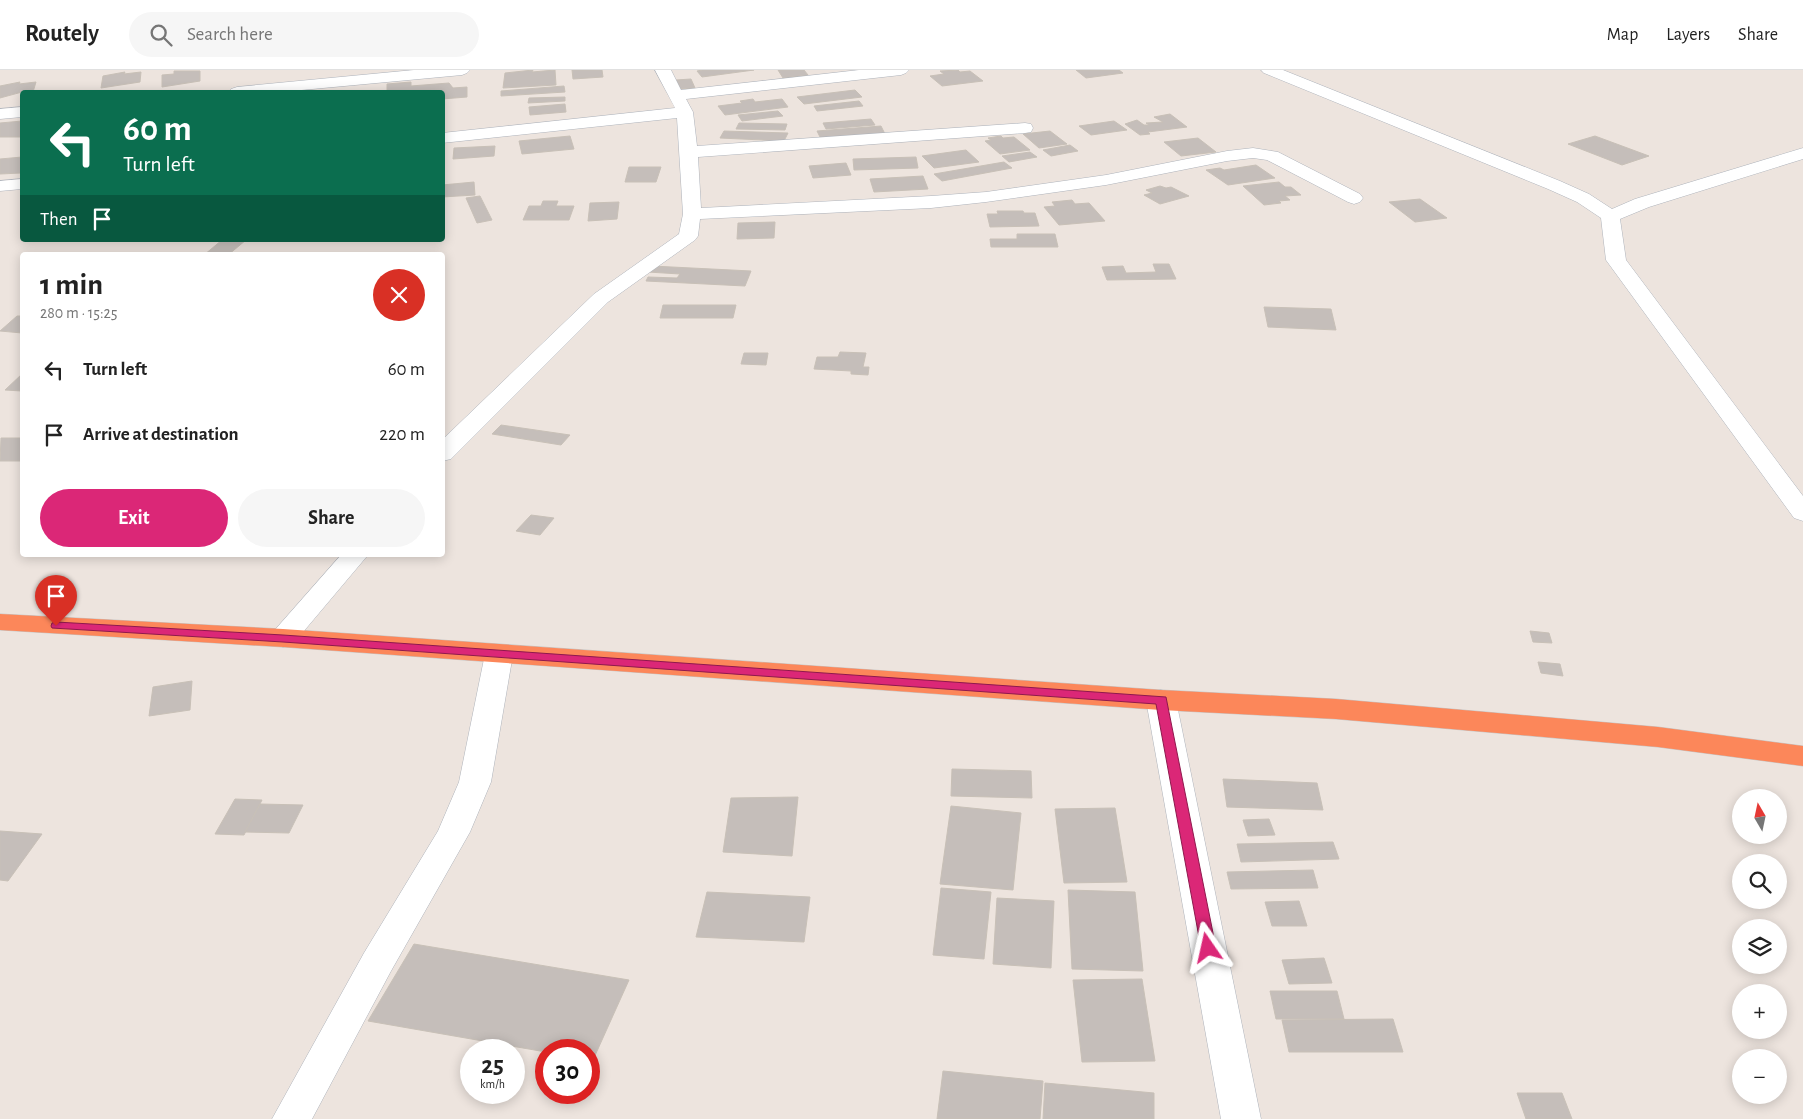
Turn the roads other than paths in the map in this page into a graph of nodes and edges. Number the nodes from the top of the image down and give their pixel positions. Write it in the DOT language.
graph roads {
  1 [pos="462,70"];
  2 [pos="663,70"];
  3 [pos="901,70"];
  4 [pos="1269,70"];
  5 [pos="257,90"];
  6 [pos="680,104"];
  7 [pos="20,112"];
  8 [pos="0,114"];
  9 [pos="1025,128"];
  10 [pos="445,138"];
  11 [pos="689,152"];
  12 [pos="1803,154"];
  13 [pos="20,184"];
  14 [pos="0,186"];
  15 [pos="1354,198"];
  16 [pos="692,214"];
  17 [pos="1610,216"];
  18 [pos="445,451"];
  19 [pos="1803,513"];
  20 [pos="353,557"];
  21 [pos="0,622"];
  22 [pos="283,638"];
  23 [pos="499,654"];
  24 [pos="1161,700"];
  25 [pos="1803,756"];
  26 [pos="292,1119"];
  27 [pos="1241,1119"];
  1 -- 5 [label="street"];
  2 -- 6 [label="street"];
  3 -- 6 [label="street"];
  4 -- 17 [label="street"];
  6 -- 10 [label="street"];
  6 -- 11 [label="street"];
  7 -- 8 [label="street"];
  9 -- 11 [label="street"];
  11 -- 16 [label="street"];
  12 -- 17 [label="street"];
  13 -- 14 [label="street"];
  15 -- 16 [label="street"];
  16 -- 18 [label="street"];
  17 -- 19 [label="street"];
  20 -- 22 [label="street"];
  21 -- 22 [label="highway"];
  22 -- 23 [label="highway"];
  23 -- 24 [label="highway"];
  23 -- 26 [label="street"];
  24 -- 25 [label="highway"];
  24 -- 27 [label="street"];
}
